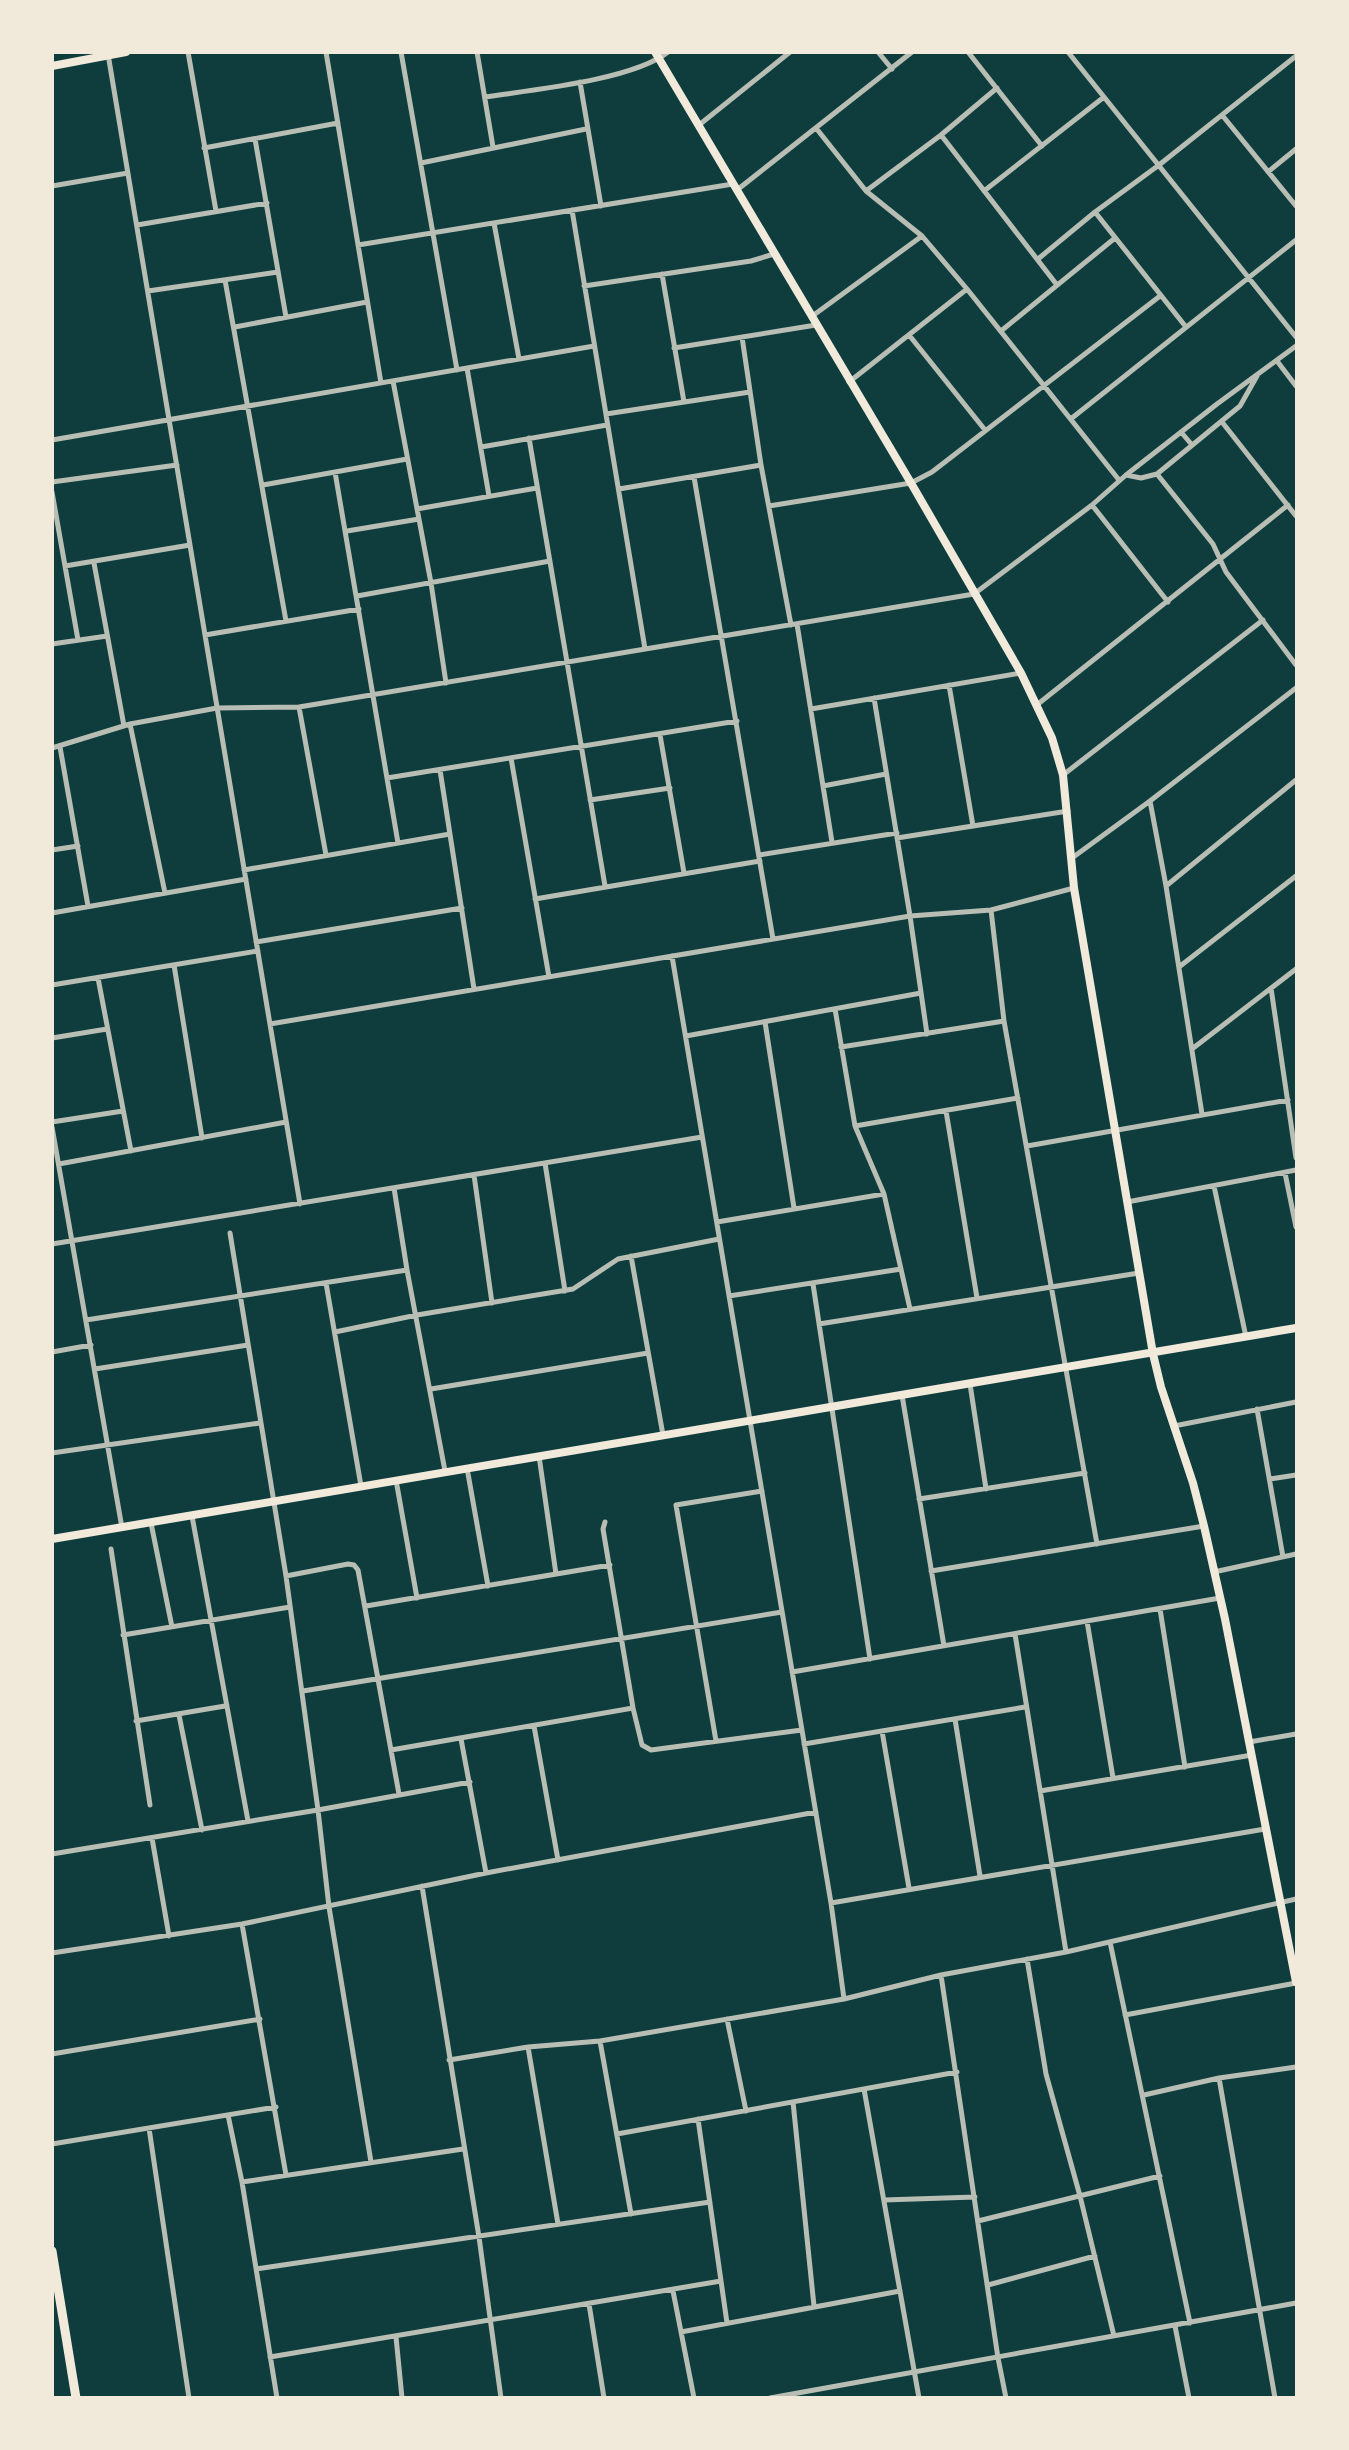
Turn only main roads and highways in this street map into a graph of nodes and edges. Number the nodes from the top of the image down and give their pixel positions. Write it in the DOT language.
graph roads {
  1 [pos="126,52"];
  2 [pos="108,54"];
  3 [pos="657,56"];
  4 [pos="52,66"];
  5 [pos="1296,1328"];
  6 [pos="1153,1354"];
  7 [pos="52,1539"];
  8 [pos="1296,1983"];
  9 [pos="52,2251"];
  10 [pos="57,2307"];
  11 [pos="76,2397"];
  1 -- 2 [label="main road"];
  2 -- 4 [label="main road"];
  3 -- 6 [label="main road"];
  5 -- 6 [label="main road"];
  6 -- 7 [label="main road"];
  6 -- 8 [label="main road"];
  9 -- 10 [label="highway"];
  10 -- 11 [label="highway"];
}
